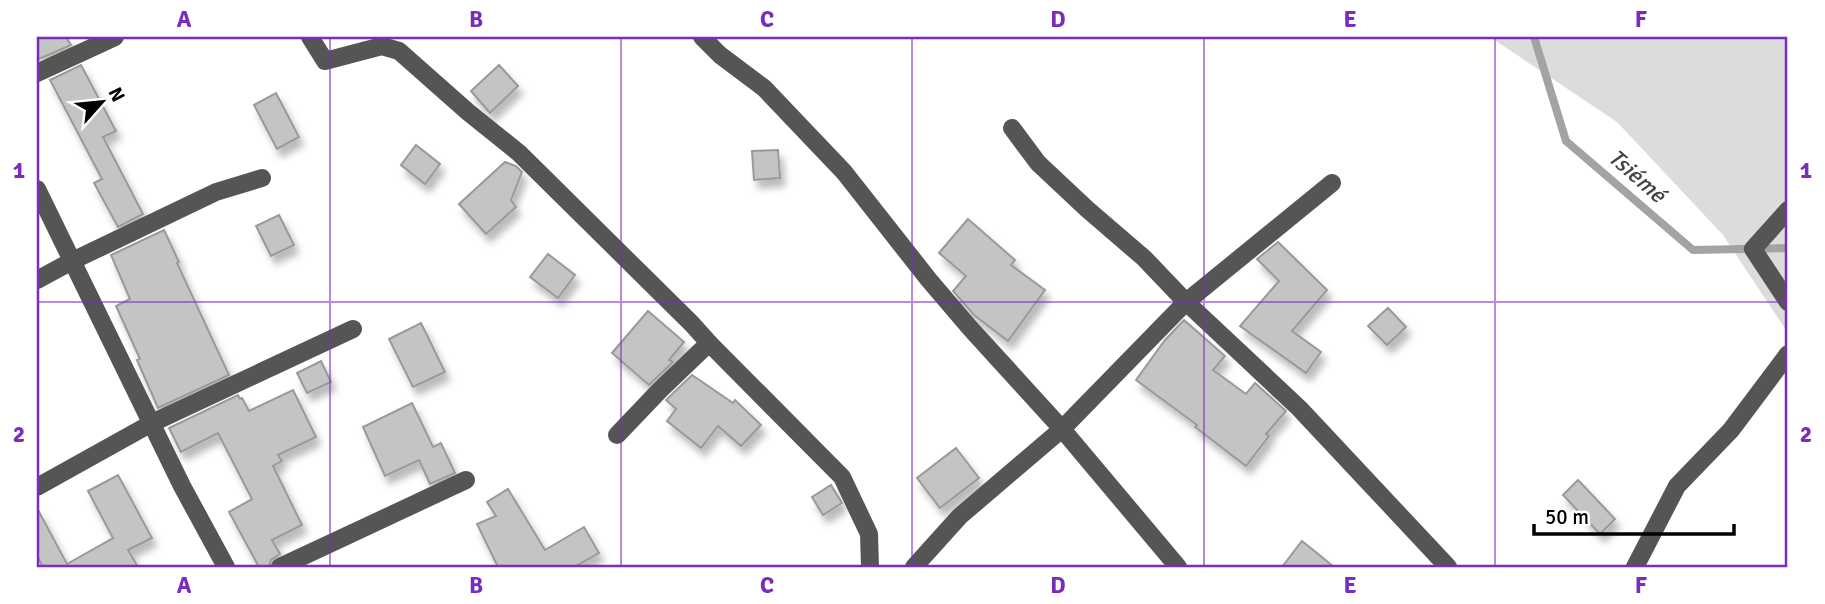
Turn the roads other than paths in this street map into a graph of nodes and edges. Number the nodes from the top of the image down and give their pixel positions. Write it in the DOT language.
graph roads {
  1 [pos="115,37"];
  2 [pos="310,37"];
  3 [pos="702,37"];
  4 [pos="37,74"];
  5 [pos="1012,128"];
  6 [pos="262,178"];
  7 [pos="1332,183"];
  8 [pos="37,189"];
  9 [pos="1788,210"];
  10 [pos="72,261"];
  11 [pos="37,280"];
  12 [pos="1186,302"];
  13 [pos="1788,302"];
  14 [pos="353,329"];
  15 [pos="709,343"];
  16 [pos="1788,354"];
  17 [pos="152,423"];
  18 [pos="1062,429"];
  19 [pos="617,435"];
  20 [pos="466,480"];
  21 [pos="37,487"];
  22 [pos="917,566"];
  23 [pos="226,567"];
  24 [pos="280,567"];
  25 [pos="870,567"];
  26 [pos="1178,567"];
  27 [pos="1448,567"];
  28 [pos="1635,567"];
  1 -- 4 [label="street"];
  2 -- 15 [label="street"];
  3 -- 18 [label="street"];
  5 -- 12 [label="street"];
  6 -- 10 [label="street"];
  7 -- 12 [label="street"];
  8 -- 10 [label="street"];
  9 -- 13 [label="street"];
  10 -- 11 [label="street"];
  10 -- 17 [label="street"];
  12 -- 18 [label="street"];
  12 -- 27 [label="street"];
  14 -- 17 [label="street"];
  15 -- 19 [label="street"];
  15 -- 25 [label="street"];
  16 -- 28 [label="street"];
  17 -- 21 [label="street"];
  17 -- 23 [label="street"];
  18 -- 22 [label="street"];
  18 -- 26 [label="street"];
  20 -- 24 [label="street"];
}
